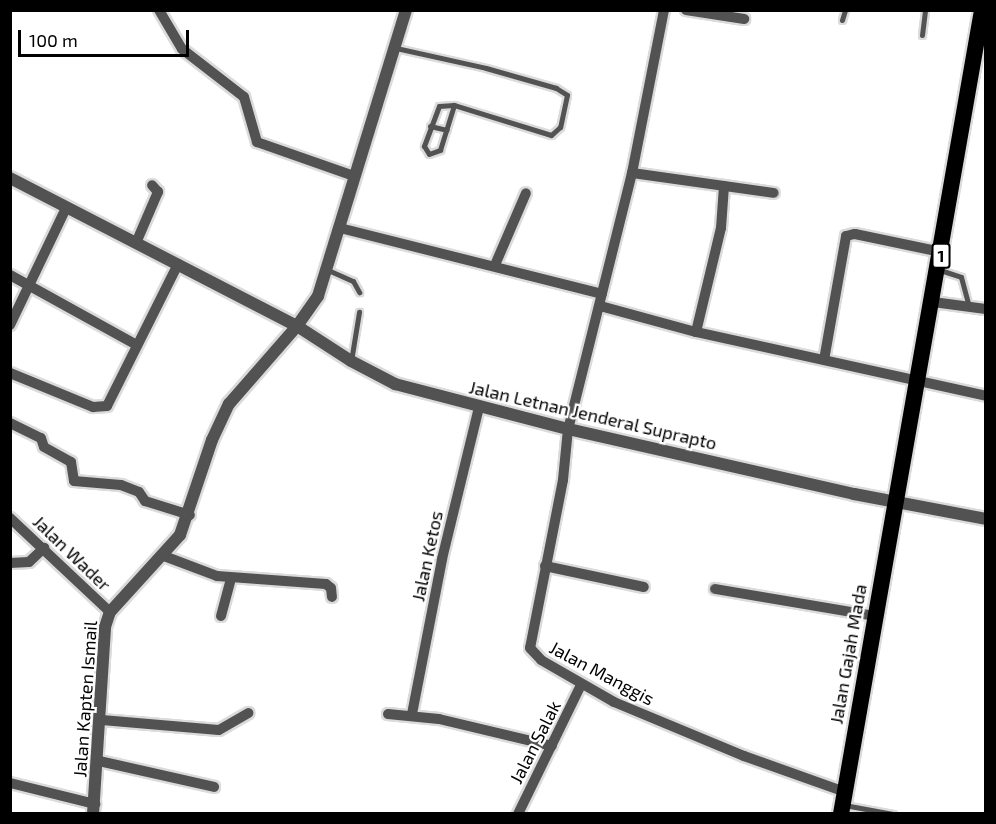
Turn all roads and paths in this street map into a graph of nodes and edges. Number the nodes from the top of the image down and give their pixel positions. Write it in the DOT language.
graph roads {
  1 [pos="159,10"];
  2 [pos="406,10"];
  3 [pos="664,10"];
  4 [pos="686,10"];
  5 [pos="845,10"];
  6 [pos="925,10"];
  7 [pos="982,10"];
  8 [pos="744,19"];
  9 [pos="842,20"];
  10 [pos="922,35"];
  11 [pos="394,47"];
  12 [pos="454,105"];
  13 [pos="430,126"];
  14 [pos="447,130"];
  15 [pos="632,173"];
  16 [pos="354,176"];
  17 [pos="10,178"];
  18 [pos="152,185"];
  19 [pos="724,186"];
  20 [pos="526,193"];
  21 [pos="774,193"];
  22 [pos="66,208"];
  23 [pos="340,228"];
  24 [pos="136,243"];
  25 [pos="941,252"];
  26 [pos="178,264"];
  27 [pos="495,265"];
  28 [pos="328,270"];
  29 [pos="939,270"];
  30 [pos="10,275"];
  31 [pos="31,286"];
  32 [pos="359,292"];
  33 [pos="601,300"];
  34 [pos="933,302"];
  35 [pos="969,307"];
  36 [pos="986,309"];
  37 [pos="359,312"];
  38 [pos="10,325"];
  39 [pos="297,326"];
  40 [pos="696,332"];
  41 [pos="137,345"];
  42 [pos="824,360"];
  43 [pos="351,362"];
  44 [pos="10,373"];
  45 [pos="919,381"];
  46 [pos="986,396"];
  47 [pos="479,407"];
  48 [pos="10,423"];
  49 [pos="568,429"];
  50 [pos="896,501"];
  51 [pos="190,515"];
  52 [pos="10,518"];
  53 [pos="986,519"];
  54 [pos="44,548"];
  55 [pos="164,556"];
  56 [pos="10,563"];
  57 [pos="545,566"];
  58 [pos="231,578"];
  59 [pos="644,587"];
  60 [pos="715,589"];
  61 [pos="332,597"];
  62 [pos="110,612"];
  63 [pos="221,616"];
  64 [pos="874,616"];
  65 [pos="581,685"];
  66 [pos="249,713"];
  67 [pos="388,714"];
  68 [pos="412,714"];
  69 [pos="102,720"];
  70 [pos="552,746"];
  71 [pos="99,761"];
  72 [pos="10,783"];
  73 [pos="214,787"];
  74 [pos="842,800"];
  75 [pos="94,808"];
  76 [pos="518,813"];
  77 [pos="893,813"];
  1 -- 16 [label="street"];
  2 -- 11 [label="street, Jalan Kapten Ismail"];
  3 -- 15 [label="street, Jalan Manggis"];
  4 -- 8 [label="street"];
  5 -- 9 [label="lane"];
  6 -- 10 [label="lane"];
  7 -- 25 [label="highway, 1"];
  11 -- 12 [label="lane"];
  11 -- 16 [label="street, Jalan Kapten Ismail"];
  12 -- 13 [label="lane"];
  12 -- 14 [label="lane"];
  13 -- 14 [label="lane"];
  13 -- 14 [label="lane"];
  15 -- 19 [label="street"];
  15 -- 33 [label="street, Jalan Manggis"];
  16 -- 23 [label="street, Jalan Kapten Ismail"];
  17 -- 22 [label="street, Jalan Letnan Jenderal Suprapto"];
  18 -- 24 [label="street"];
  19 -- 21 [label="street"];
  19 -- 40 [label="street"];
  20 -- 27 [label="street"];
  22 -- 24 [label="street, Jalan Letnan Jenderal Suprapto"];
  22 -- 31 [label="street"];
  23 -- 27 [label="street"];
  23 -- 28 [label="street, Jalan Kapten Ismail"];
  24 -- 26 [label="street, Jalan Letnan Jenderal Suprapto"];
  25 -- 29 [label="highway, 1"];
  25 -- 42 [label="street"];
  26 -- 39 [label="street, Jalan Letnan Jenderal Suprapto"];
  26 -- 41 [label="street"];
  27 -- 33 [label="street"];
  28 -- 32 [label="lane"];
  28 -- 39 [label="street, Jalan Kapten Ismail"];
  29 -- 34 [label="highway, 1"];
  29 -- 35 [label="lane"];
  30 -- 31 [label="street"];
  31 -- 38 [label="street"];
  31 -- 41 [label="street"];
  33 -- 40 [label="street"];
  33 -- 49 [label="street, Jalan Manggis"];
  34 -- 35 [label="street"];
  34 -- 45 [label="highway, 1"];
  35 -- 36 [label="street"];
  37 -- 43 [label="lane"];
  39 -- 43 [label="street, Jalan Letnan Jenderal Suprapto"];
  39 -- 51 [label="street, Jalan Kapten Ismail"];
  40 -- 42 [label="street"];
  41 -- 44 [label="street"];
  42 -- 45 [label="street"];
  43 -- 47 [label="street, Jalan Letnan Jenderal Suprapto"];
  45 -- 46 [label="street"];
  45 -- 50 [label="highway, 1"];
  47 -- 49 [label="street, Jalan Letnan Jenderal Suprapto"];
  47 -- 68 [label="street, Jalan Ketos"];
  48 -- 51 [label="street"];
  49 -- 50 [label="street, Jalan Letnan Jenderal Suprapto"];
  49 -- 57 [label="street, Jalan Manggis"];
  50 -- 53 [label="street, Jalan Letnan Jenderal Suprapto"];
  50 -- 64 [label="highway, Jalan Gajah Mada / 1"];
  51 -- 55 [label="street, Jalan Kapten Ismail"];
  52 -- 54 [label="street, Jalan Wader"];
  54 -- 56 [label="street"];
  54 -- 62 [label="street, Jalan Wader"];
  55 -- 58 [label="street"];
  55 -- 62 [label="street, Jalan Kapten Ismail"];
  57 -- 59 [label="street"];
  57 -- 65 [label="street, Jalan Manggis"];
  58 -- 61 [label="street"];
  58 -- 63 [label="street"];
  60 -- 64 [label="street"];
  62 -- 69 [label="street, Jalan Kapten Ismail"];
  64 -- 74 [label="highway, Jalan Gajah Mada / 1"];
  65 -- 70 [label="street, Jalan Salak"];
  65 -- 74 [label="street, Jalan Manggis"];
  66 -- 69 [label="street"];
  67 -- 68 [label="street"];
  68 -- 70 [label="street"];
  69 -- 71 [label="street, Jalan Kapten Ismail"];
  70 -- 76 [label="street, Jalan Salak"];
  71 -- 73 [label="street"];
  71 -- 75 [label="street, Jalan Kapten Ismail"];
  72 -- 75 [label="street"];
  74 -- 77 [label="lane"];
}
